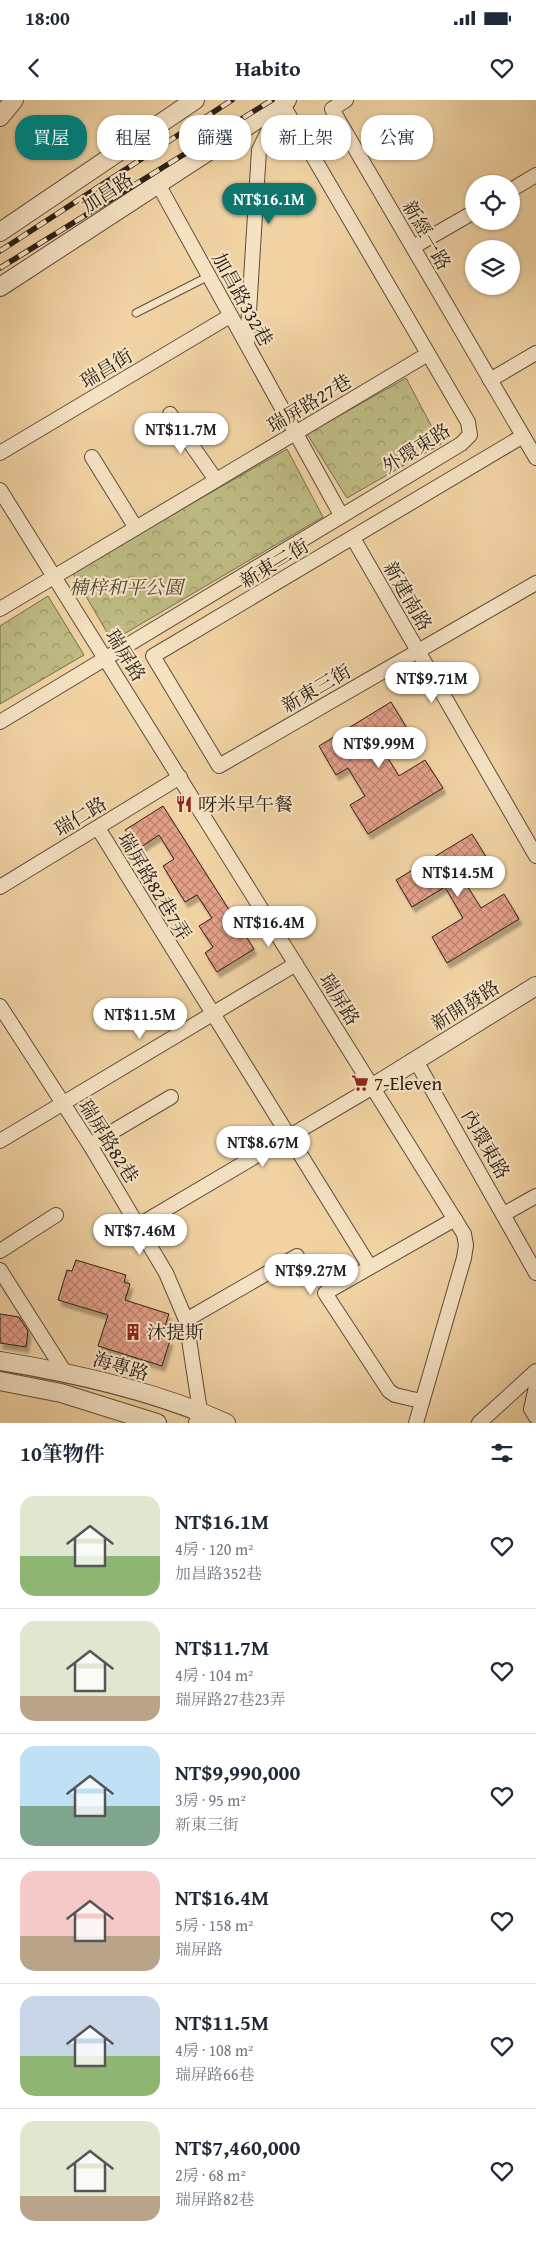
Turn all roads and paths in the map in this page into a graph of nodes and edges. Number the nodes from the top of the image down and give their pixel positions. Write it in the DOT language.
graph roads {
  1 [pos="14,100"];
  2 [pos="195,100"];
  3 [pos="346,100"];
  4 [pos="283,101"];
  5 [pos="0,118"];
  6 [pos="536,176"];
  7 [pos="158,184"];
  8 [pos="520,185"];
  9 [pos="465,217"];
  10 [pos="0,232"];
  11 [pos="413,247"];
  12 [pos="209,276"];
  13 [pos="0,287"];
  14 [pos="136,313"];
  15 [pos="230,316"];
  16 [pos="247,344"];
  17 [pos="536,353"];
  18 [pos="428,354"];
  19 [pos="490,380"];
  20 [pos="170,414"];
  21 [pos="295,433"];
  22 [pos="523,436"];
  23 [pos="0,453"];
  24 [pos="92,457"];
  25 [pos="536,458"];
  26 [pos="216,480"];
  27 [pos="0,490"];
  28 [pos="341,515"];
  29 [pos="136,528"];
  30 [pos="353,538"];
  31 [pos="55,576"];
  32 [pos="536,583"];
  33 [pos="0,609"];
  34 [pos="418,651"];
  35 [pos="106,658"];
  36 [pos="0,722"];
  37 [pos="219,766"];
  38 [pos="180,777"];
  39 [pos="98,828"];
  40 [pos="536,856"];
  41 [pos="0,887"];
  42 [pos="296,964"];
  43 [pos="536,986"];
  44 [pos="0,1006"];
  45 [pos="211,1014"];
  46 [pos="416,1061"];
  47 [pos="372,1087"];
  48 [pos="171,1097"];
  49 [pos="62,1102"];
  50 [pos="289,1136"];
  51 [pos="0,1141"];
  52 [pos="90,1145"];
  53 [pos="536,1196"];
  54 [pos="504,1214"];
  55 [pos="56,1215"];
  56 [pos="455,1219"];
  57 [pos="139,1225"];
  58 [pos="0,1251"];
  59 [pos="297,1256"];
  60 [pos="370,1267"];
  61 [pos="0,1270"];
  62 [pos="536,1273"];
  63 [pos="186,1320"];
  64 [pos="0,1361"];
  65 [pos="536,1371"];
  66 [pos="0,1381"];
  67 [pos="62,1382"];
  68 [pos="536,1387"];
  69 [pos="421,1401"];
  70 [pos="198,1417"];
  71 [pos="536,1417"];
  72 [pos="157,1423"];
  73 [pos="226,1423"];
  74 [pos="416,1423"];
  75 [pos="479,1423"];
  1 -- 5 [label="street"];
  2 -- 10 [label="street, 加昌路"];
  3 -- 11 [label="street, 新經一路"];
  4 -- 7 [label="street, 加昌路"];
  4 -- 16 [label="street"];
  4 -- 18 [label="street, 外環東路"];
  6 -- 8 [label="street"];
  7 -- 12 [label="street, 加昌路332巷"];
  7 -- 13 [label="street, 加昌路"];
  9 -- 11 [label="street"];
  11 -- 19 [label="street, 新經一路"];
  12 -- 14 [label="lane"];
  12 -- 15 [label="street, 加昌路332巷"];
  15 -- 16 [label="street, 加昌路332巷"];
  15 -- 23 [label="street, 瑞昌街"];
  16 -- 21 [label="street, 加昌路332巷"];
  17 -- 19 [label="street"];
  18 -- 21 [label="street, 瑞屏路27巷"];
  18 -- 28 [label="street, 外環東路"];
  19 -- 22 [label="street, 新經一路"];
  20 -- 26 [label="street"];
  21 -- 26 [label="street, 瑞屏路27巷"];
  21 -- 28 [label="street, 加昌路332巷"];
  22 -- 25 [label="street, 新經一路"];
  22 -- 30 [label="street, 新東二街"];
  24 -- 29 [label="street"];
  26 -- 29 [label="street, 瑞屏路27巷"];
  27 -- 31 [label="street, 瑞屏路"];
  28 -- 35 [label="street, 外環東路"];
  29 -- 31 [label="street, 瑞屏路27巷"];
  30 -- 34 [label="street, 新建南路"];
  30 -- 37 [label="street, 新東二街"];
  31 -- 33 [label="street, 瑞屏路27巷"];
  31 -- 35 [label="street, 瑞屏路"];
  32 -- 34 [label="street, 新東三街"];
  34 -- 37 [label="street, 新東三街"];
  34 -- 40 [label="street, 新建南路"];
  35 -- 36 [label="street, 外環東路"];
  35 -- 38 [label="street, 瑞屏路"];
  38 -- 39 [label="street, 瑞仁路"];
  38 -- 42 [label="street, 瑞屏路"];
  39 -- 41 [label="street, 瑞仁路"];
  39 -- 45 [label="street, 瑞屏路82巷7弄"];
  42 -- 45 [label="street"];
  42 -- 47 [label="street, 瑞屏路"];
  43 -- 46 [label="street, 新開發路"];
  44 -- 49 [label="street, 瑞屏路82巷"];
  45 -- 49 [label="street"];
  45 -- 50 [label="street, 瑞屏路82巷7弄"];
  46 -- 47 [label="street, 新開發路"];
  46 -- 54 [label="street, 內環東路"];
  47 -- 50 [label="street"];
  47 -- 56 [label="street, 瑞屏路"];
  48 -- 52 [label="street"];
  49 -- 51 [label="street"];
  49 -- 52 [label="street, 瑞屏路82巷"];
  50 -- 57 [label="street"];
  50 -- 60 [label="street"];
  52 -- 57 [label="street, 瑞屏路82巷"];
  53 -- 54 [label="street"];
  54 -- 62 [label="street, 內環東路"];
  55 -- 58 [label="street"];
  56 -- 60 [label="street"];
  56 -- 69 [label="street, 瑞屏路"];
  57 -- 63 [label="street, 瑞屏路82巷"];
  59 -- 63 [label="street"];
  60 -- 69 [label="street"];
  61 -- 67 [label="street"];
  63 -- 70 [label="street, 瑞屏路82巷"];
  64 -- 67 [label="street, 海專路"];
  65 -- 75 [label="street"];
  66 -- 67 [label="street, 海專路"];
  67 -- 70 [label="street, 海專路"];
  67 -- 72 [label="street, 海專路"];
  68 -- 71 [label="street"];
  69 -- 74 [label="street, 瑞屏路"];
  70 -- 73 [label="street, 海專路"];
}
